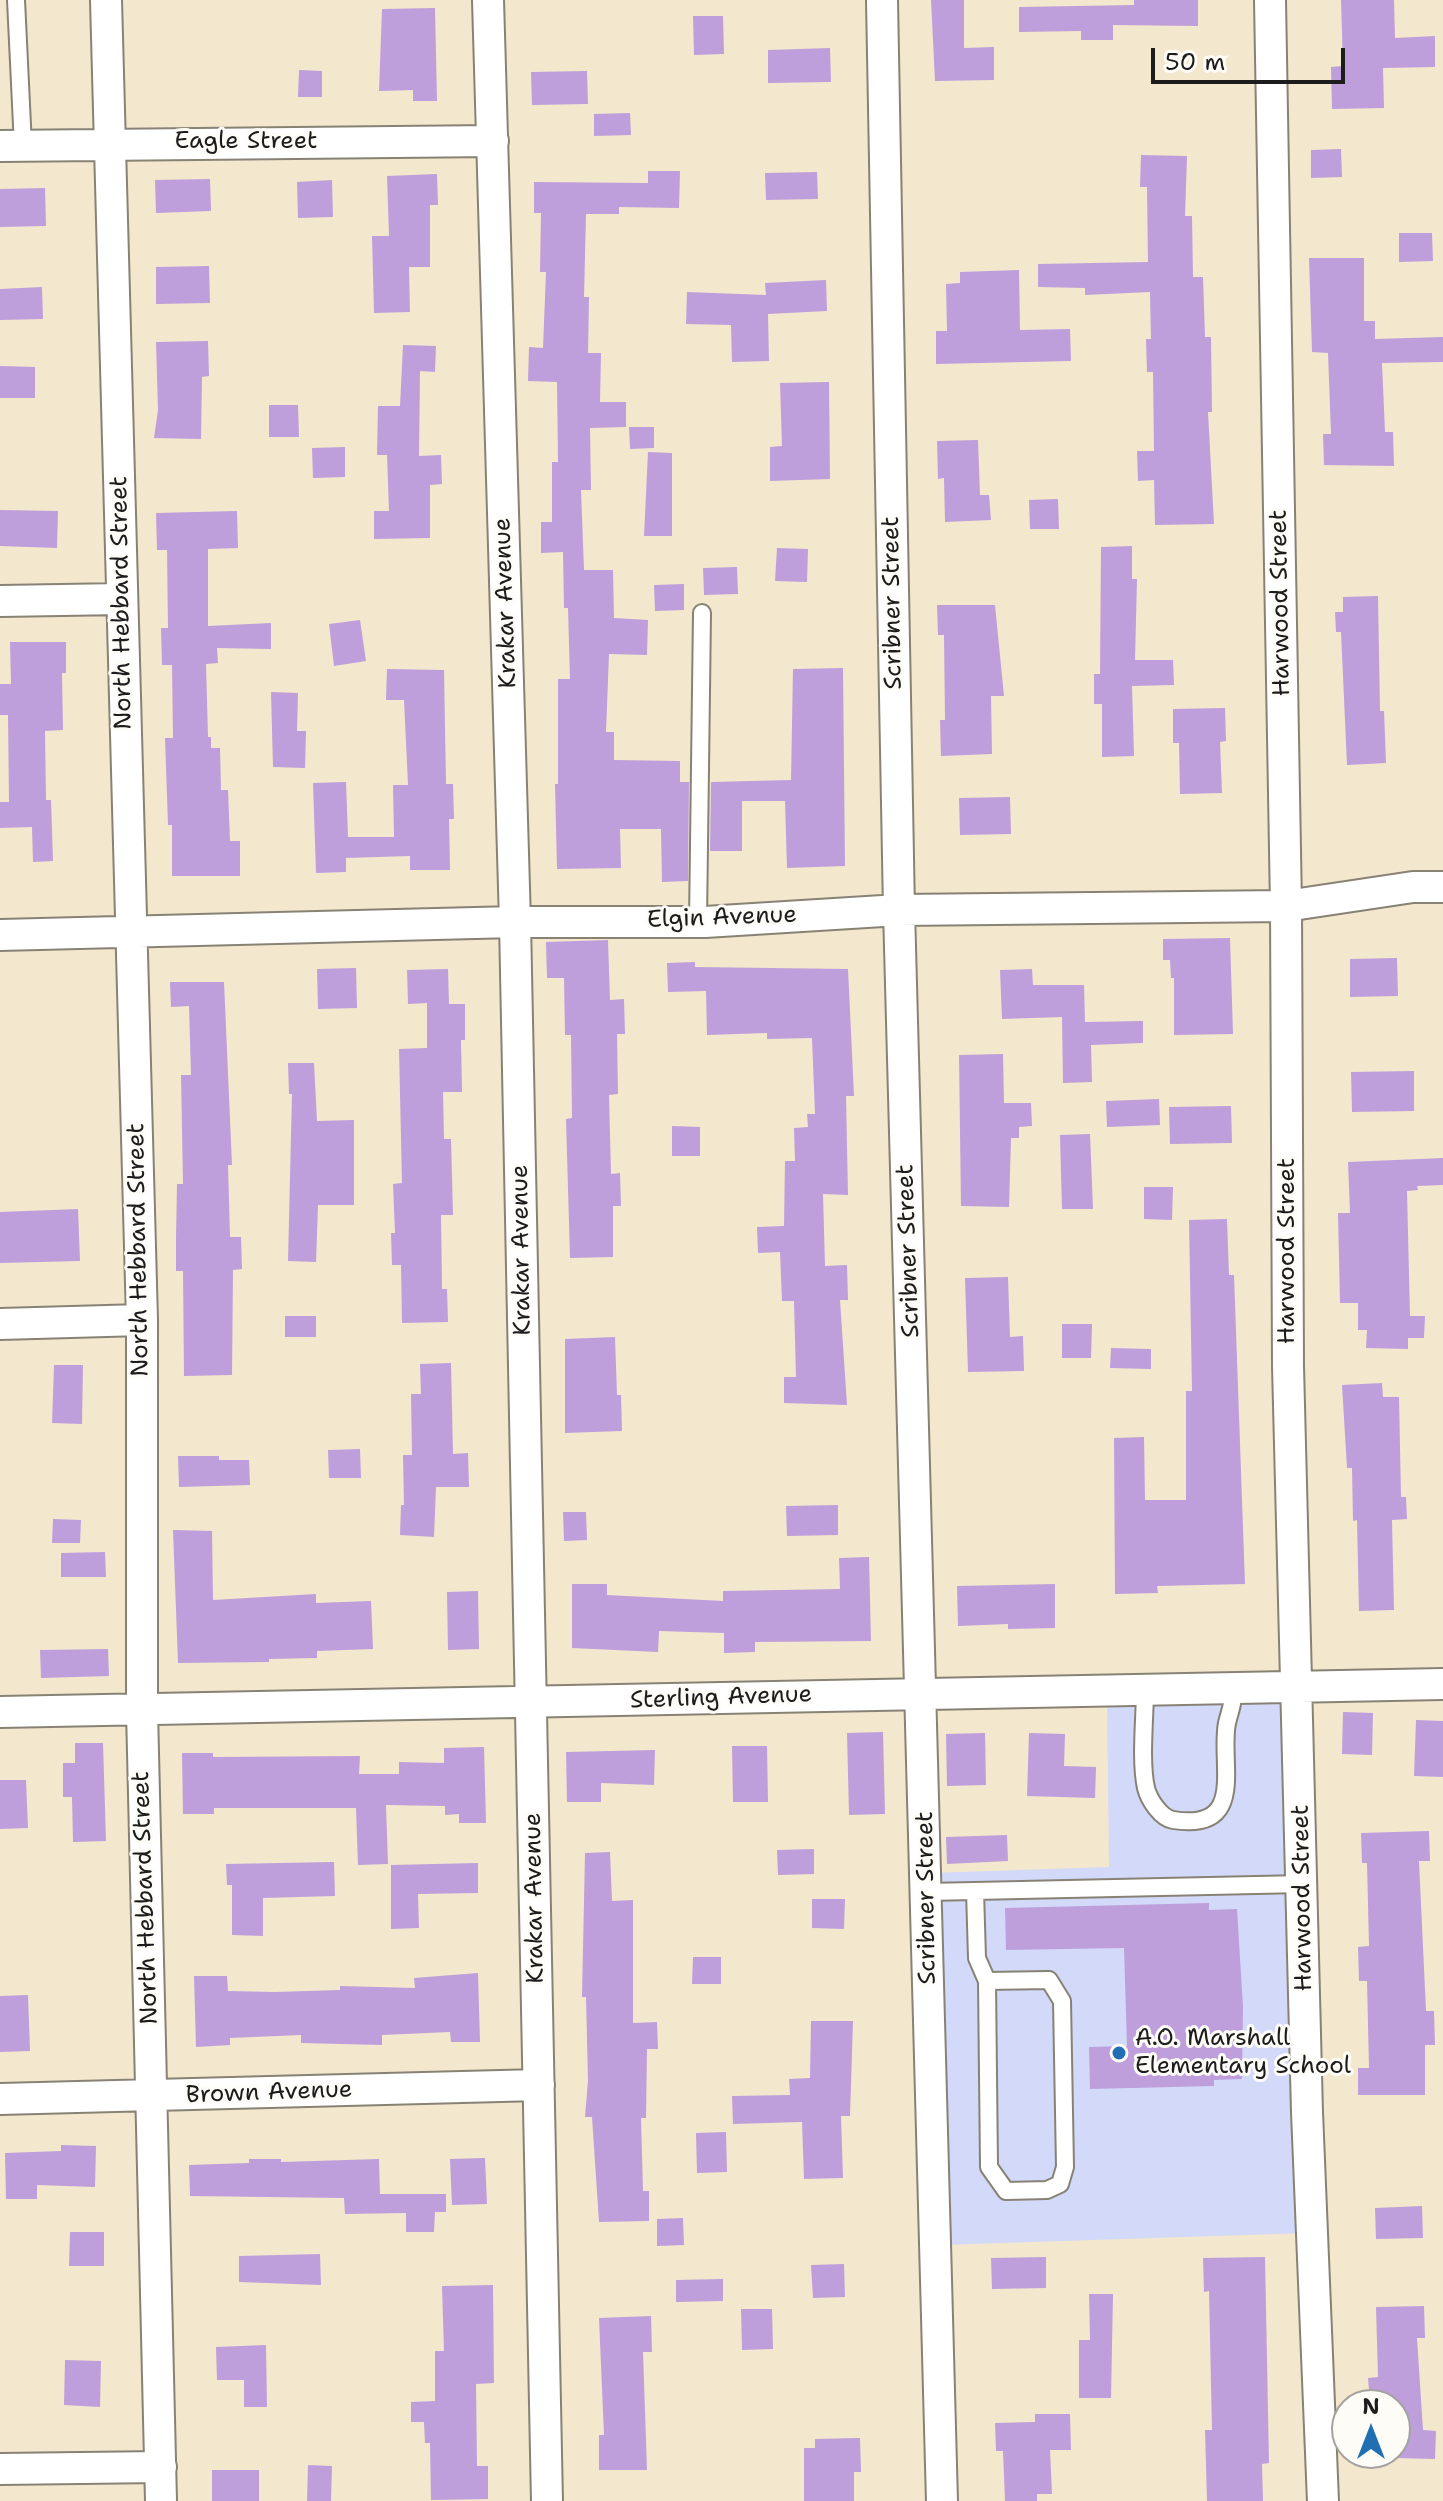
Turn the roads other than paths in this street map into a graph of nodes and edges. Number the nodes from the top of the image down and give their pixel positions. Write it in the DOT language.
graph roads {
  1 [pos="16,0"];
  2 [pos="106,0"];
  3 [pos="488,0"];
  4 [pos="882,0"];
  5 [pos="1270,0"];
  6 [pos="493,141"];
  7 [pos="111,143"];
  8 [pos="12,146"];
  9 [pos="122,599"];
  10 [pos="0,601"];
  11 [pos="702,613"];
  12 [pos="1443,887"];
  13 [pos="1286,906"];
  14 [pos="899,910"];
  15 [pos="515,922"];
  16 [pos="698,922"];
  17 [pos="130,932"];
  18 [pos="0,935"];
  19 [pos="142,1320"];
  20 [pos="0,1324"];
  21 [pos="1443,1684"];
  22 [pos="1299,1686"];
  23 [pos="1226,1688"];
  24 [pos="1145,1689"];
  25 [pos="922,1692"];
  26 [pos="531,1704"];
  27 [pos="142,1711"];
  28 [pos="0,1712"];
  29 [pos="1303,1884"];
  30 [pos="975,1891"];
  31 [pos="927,1892"];
  32 [pos="987,1981"];
  33 [pos="539,2085"];
  34 [pos="152,2097"];
  35 [pos="0,2099"];
  36 [pos="161,2467"];
  37 [pos="0,2469"];
  38 [pos="161,2501"];
  39 [pos="547,2501"];
  40 [pos="942,2501"];
  41 [pos="1323,2501"];
  1 -- 8 [label="lane"];
  2 -- 7 [label="street, North Hebbard Street"];
  3 -- 6 [label="street, Krakar Avenue"];
  4 -- 14 [label="street, Scribner Street"];
  5 -- 13 [label="street, Harwood Street"];
  6 -- 7 [label="street, Eagle Street"];
  6 -- 15 [label="street, Krakar Avenue"];
  7 -- 8 [label="street, Eagle Street"];
  7 -- 9 [label="street, North Hebbard Street"];
  9 -- 10 [label="street"];
  9 -- 17 [label="street, North Hebbard Street"];
  11 -- 16 [label="lane"];
  12 -- 13 [label="street, Elgin Avenue"];
  13 -- 14 [label="street, Elgin Avenue"];
  13 -- 22 [label="street, Harwood Street"];
  14 -- 16 [label="street, Elgin Avenue"];
  14 -- 25 [label="street, Scribner Street"];
  15 -- 16 [label="street, Elgin Avenue"];
  15 -- 17 [label="street, Elgin Avenue"];
  15 -- 26 [label="street, Krakar Avenue"];
  17 -- 18 [label="street, Elgin Avenue"];
  17 -- 19 [label="street, North Hebbard Street"];
  19 -- 20 [label="street"];
  19 -- 27 [label="street, North Hebbard Street"];
  21 -- 22 [label="street, Sterling Avenue"];
  22 -- 23 [label="street, Sterling Avenue"];
  22 -- 29 [label="street, Harwood Street"];
  23 -- 24 [label="street, Sterling Avenue"];
  23 -- 24 [label="lane"];
  24 -- 25 [label="street, Sterling Avenue"];
  25 -- 26 [label="street, Sterling Avenue"];
  25 -- 31 [label="street, Scribner Street"];
  26 -- 27 [label="street, Sterling Avenue"];
  26 -- 33 [label="street, Krakar Avenue"];
  27 -- 28 [label="street, Sterling Avenue"];
  27 -- 34 [label="street, North Hebbard Street"];
  29 -- 30 [label="lane"];
  29 -- 41 [label="street, Harwood Street"];
  30 -- 31 [label="lane"];
  30 -- 32 [label="lane"];
  31 -- 40 [label="street, Scribner Street"];
  32 -- 32 [label="lane"];
  33 -- 34 [label="street, Brown Avenue"];
  33 -- 39 [label="street, Krakar Avenue"];
  34 -- 35 [label="street, Brown Avenue"];
  34 -- 36 [label="street, North Hebbard Street"];
  36 -- 37 [label="street"];
  36 -- 38 [label="street, North Hebbard Street"];
}
